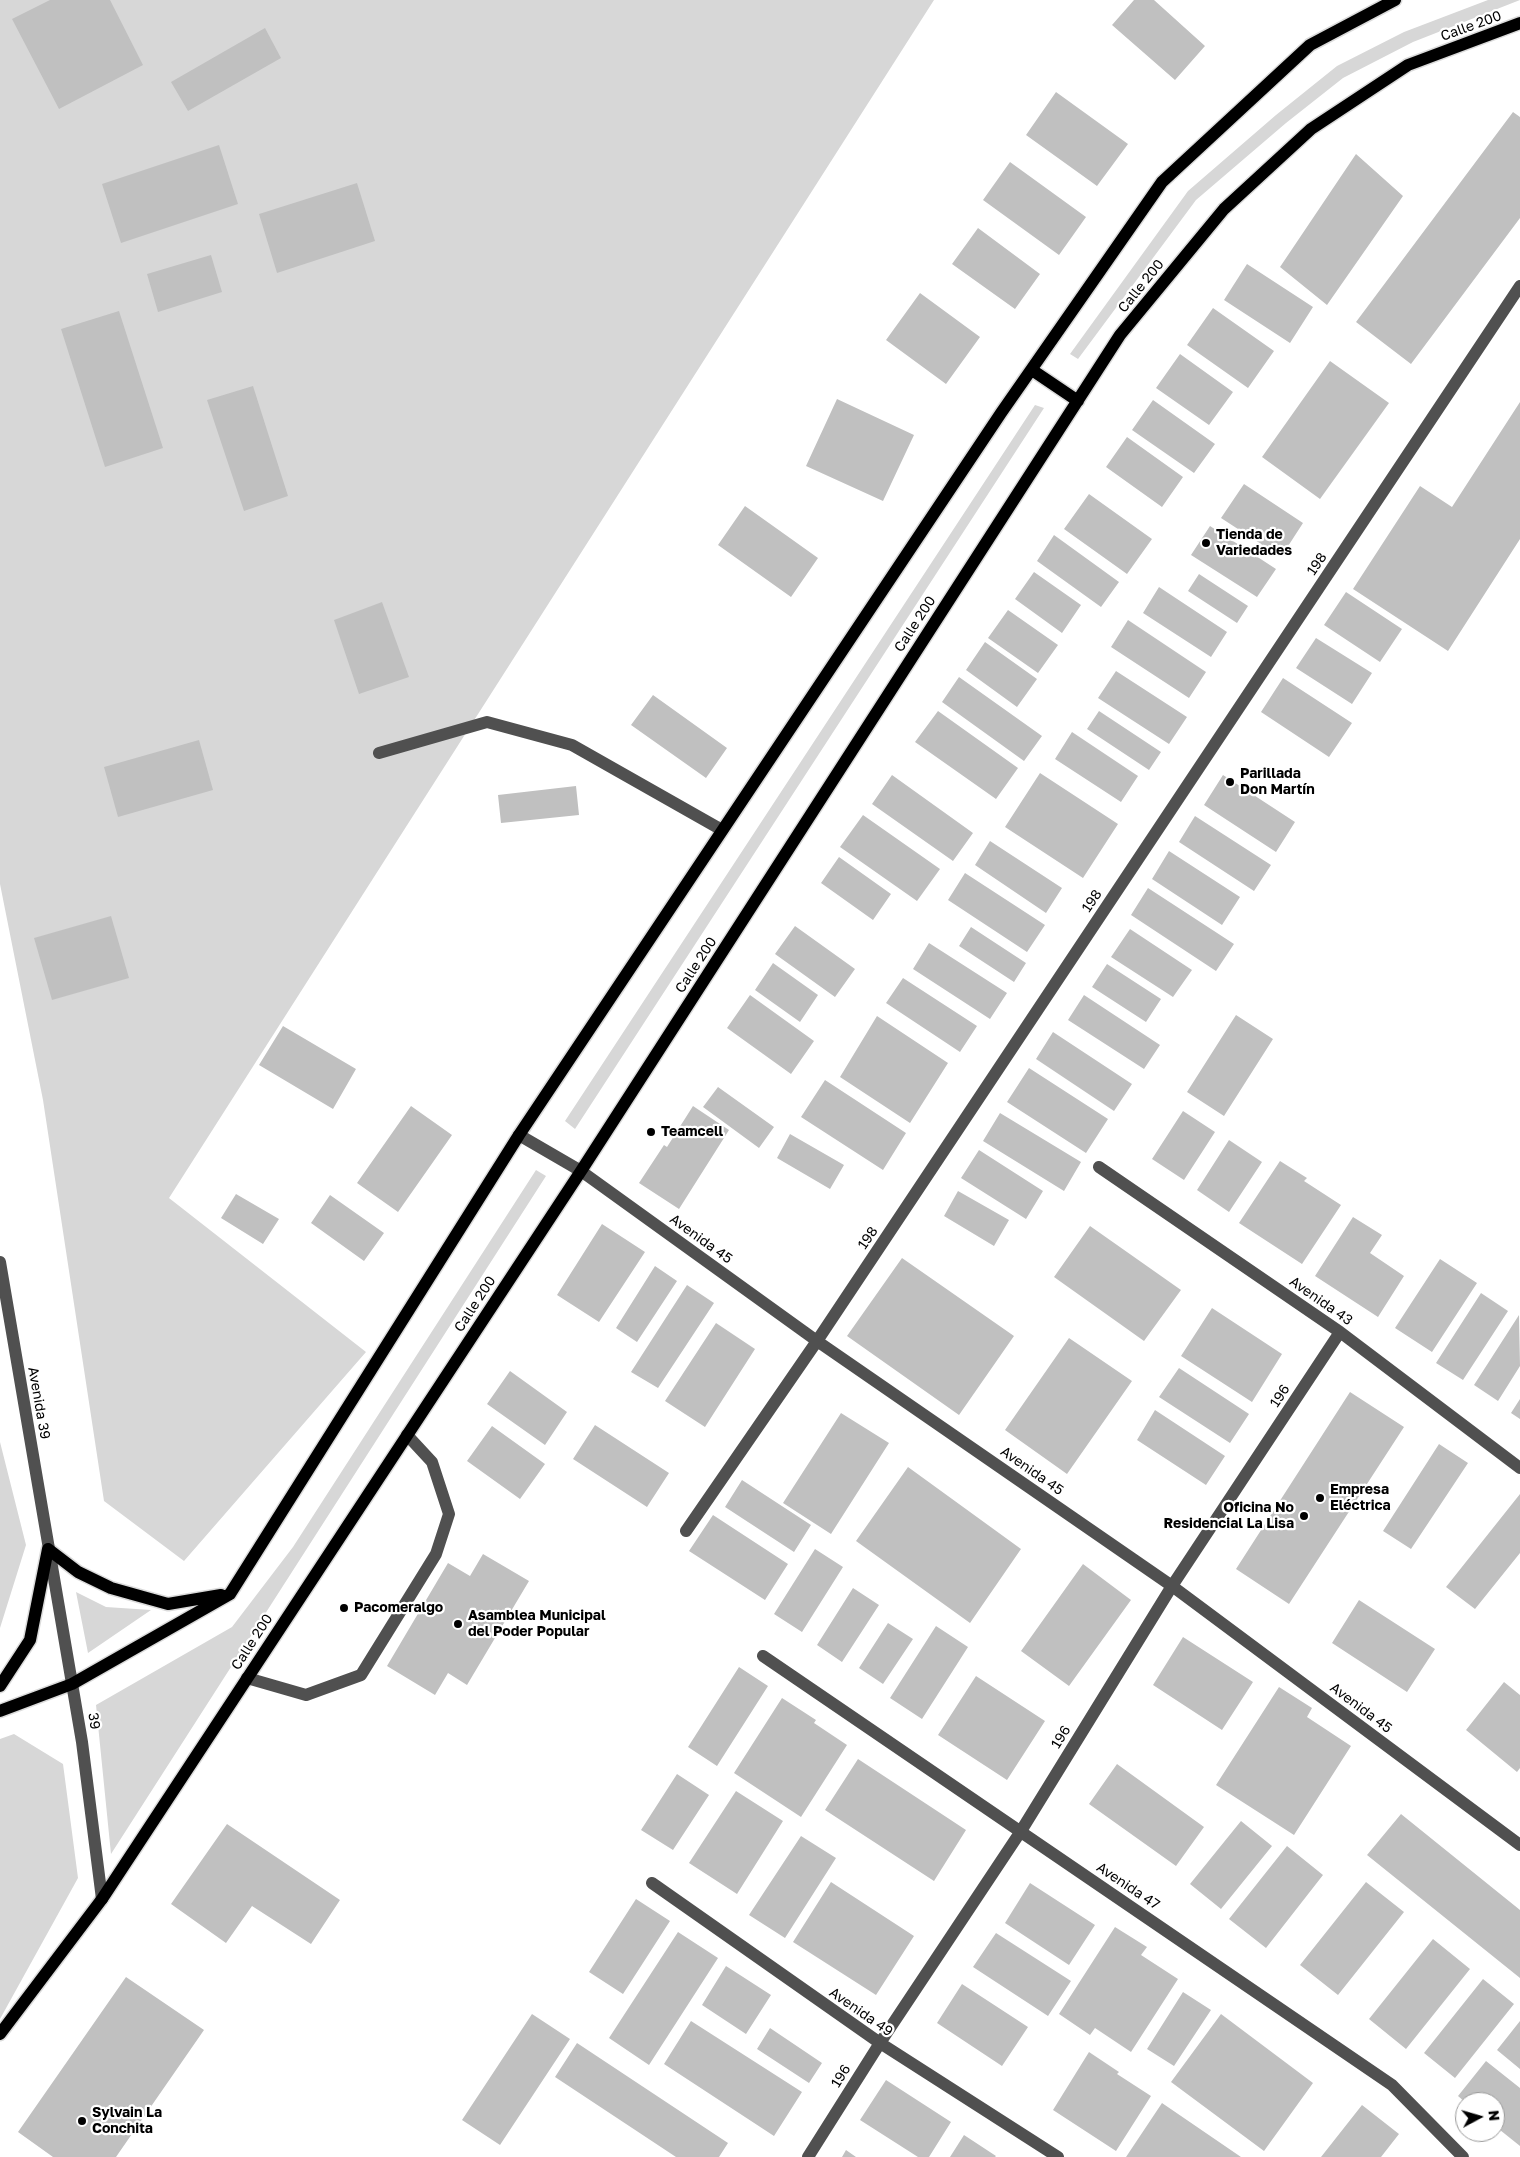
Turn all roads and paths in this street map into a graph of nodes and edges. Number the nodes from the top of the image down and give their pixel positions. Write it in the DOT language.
graph roads {
  1 [pos="1395,0"];
  2 [pos="1520,23"];
  3 [pos="1520,286"];
  4 [pos="1032,370"];
  5 [pos="1078,401"];
  6 [pos="379,753"];
  7 [pos="722,830"];
  8 [pos="519,1135"];
  9 [pos="1099,1167"];
  10 [pos="581,1171"];
  11 [pos="0,1262"];
  12 [pos="1340,1332"];
  13 [pos="817,1341"];
  14 [pos="407,1435"];
  15 [pos="1520,1468"];
  16 [pos="686,1531"];
  17 [pos="48,1549"];
  18 [pos="1172,1586"];
  19 [pos="230,1594"];
  20 [pos="763,1656"];
  21 [pos="247,1678"];
  22 [pos="72,1684"];
  23 [pos="0,1686"];
  24 [pos="0,1711"];
  25 [pos="1021,1831"];
  26 [pos="1520,1845"];
  27 [pos="652,1883"];
  28 [pos="102,1899"];
  29 [pos="0,2034"];
  30 [pos="880,2043"];
  31 [pos="808,2157"];
  32 [pos="1058,2157"];
  33 [pos="1463,2157"];
  1 -- 4 [label="main road"];
  2 -- 5 [label="main road, Calle 200"];
  3 -- 13 [label="street, 198"];
  4 -- 5 [label="main road"];
  4 -- 7 [label="main road"];
  5 -- 10 [label="main road, Calle 200"];
  6 -- 7 [label="street"];
  7 -- 8 [label="main road"];
  8 -- 10 [label="street, Avenida 45"];
  8 -- 19 [label="main road"];
  9 -- 12 [label="street, Avenida 43"];
  10 -- 13 [label="street, Avenida 45"];
  10 -- 14 [label="main road, Calle 200"];
  11 -- 17 [label="street, Avenida 39"];
  12 -- 15 [label="street, Avenida 43"];
  12 -- 18 [label="street, 196"];
  13 -- 16 [label="street, 198"];
  13 -- 18 [label="street, Avenida 45"];
  14 -- 21 [label="main road, Calle 200"];
  14 -- 21 [label="street"];
  17 -- 19 [label="main road"];
  17 -- 22 [label="street, 39"];
  17 -- 23 [label="main road"];
  18 -- 25 [label="street, 196"];
  18 -- 26 [label="street, Avenida 45"];
  19 -- 22 [label="main road"];
  20 -- 25 [label="street, Avenida 47"];
  21 -- 28 [label="main road, Calle 200"];
  22 -- 24 [label="main road"];
  22 -- 28 [label="street, 39"];
  25 -- 30 [label="street, 196"];
  25 -- 33 [label="street, Avenida 47"];
  27 -- 30 [label="street, Avenida 49"];
  28 -- 29 [label="main road, Calle 200"];
  30 -- 31 [label="street, 196"];
  30 -- 32 [label="street, Avenida 49"];
}
